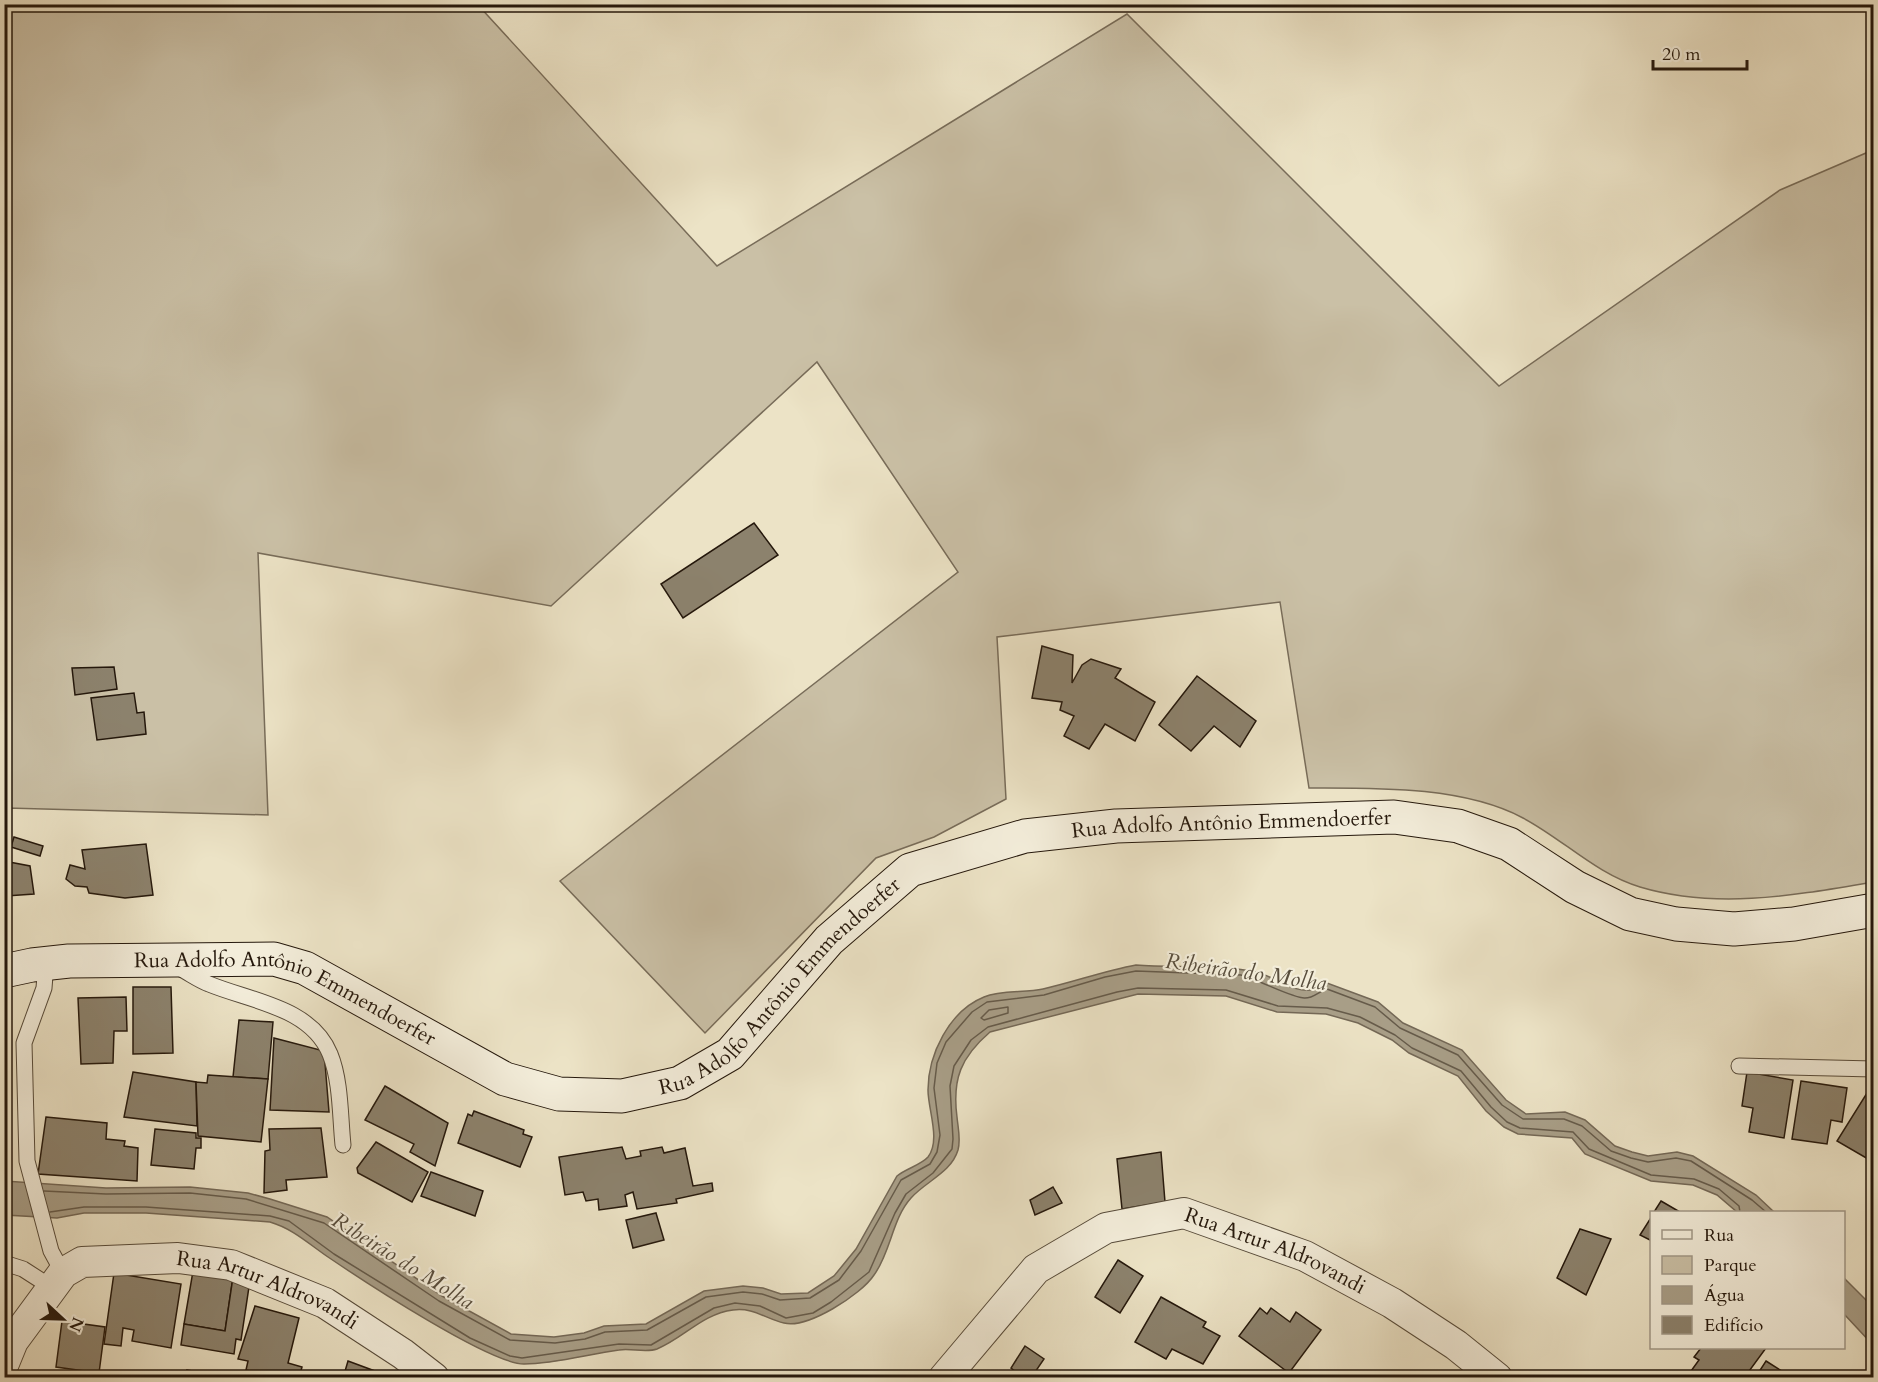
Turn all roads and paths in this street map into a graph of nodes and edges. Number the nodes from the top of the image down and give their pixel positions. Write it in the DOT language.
graph roads {
  1 [pos="1874,910"];
  2 [pos="164,959"];
  3 [pos="46,963"];
  4 [pos="4,971"];
  5 [pos="1739,1066"];
  6 [pos="1874,1069"];
  7 [pos="343,1145"];
  8 [pos="4,1263"];
  9 [pos="65,1274"];
  10 [pos="4,1363"];
  11 [pos="434,1377"];
  12 [pos="944,1377"];
  13 [pos="1497,1377"];
  1 -- 2 [label="street, Rua Adolfo Antônio Emmendoerfer"];
  2 -- 3 [label="street, Rua Adolfo Antônio Emmendoerfer"];
  2 -- 7 [label="lane"];
  3 -- 4 [label="street, Rua Adolfo Antônio Emmendoerfer"];
  3 -- 9 [label="lane"];
  5 -- 6 [label="lane"];
  8 -- 9 [label="lane"];
  9 -- 10 [label="street"];
  9 -- 11 [label="street, Rua Artur Aldrovandi"];
  12 -- 13 [label="street, Rua Artur Aldrovandi"];
}
